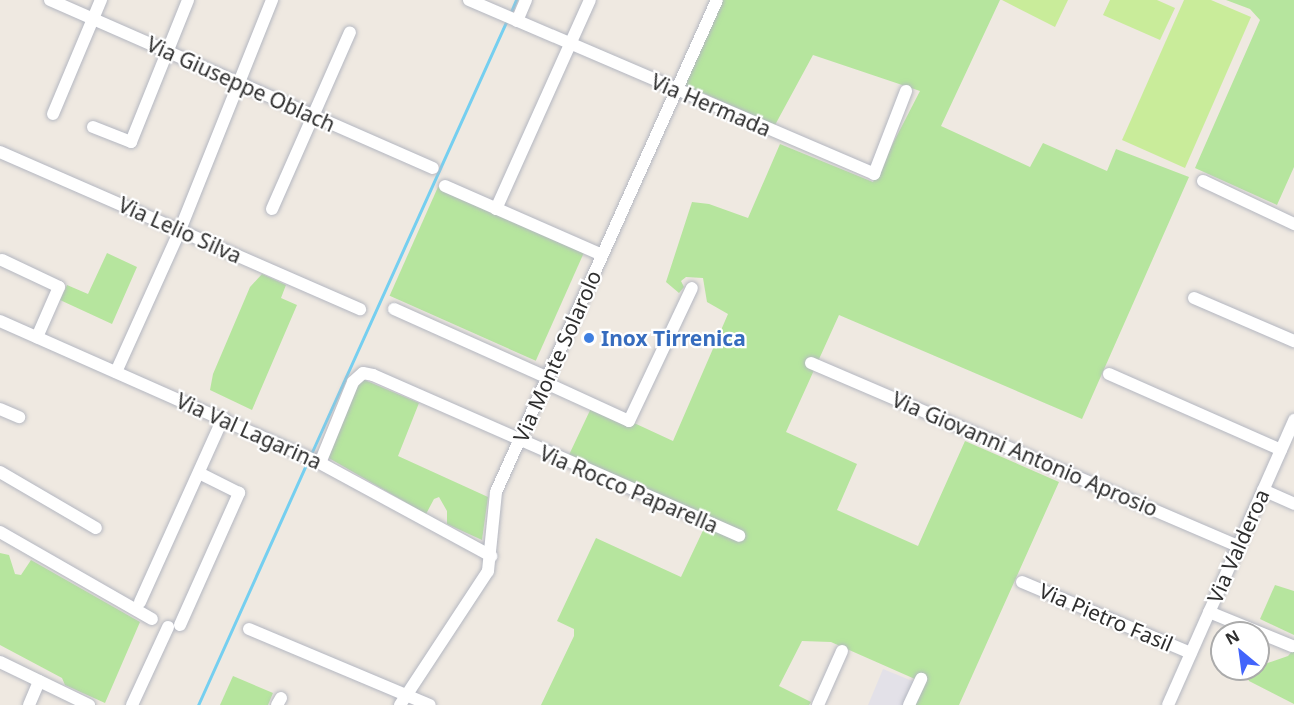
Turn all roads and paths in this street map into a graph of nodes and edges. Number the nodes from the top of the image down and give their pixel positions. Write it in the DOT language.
graph roads {
  1 [pos="50,0"];
  2 [pos="101,0"];
  3 [pos="188,0"];
  4 [pos="272,0"];
  5 [pos="469,0"];
  6 [pos="526,0"];
  7 [pos="590,0"];
  8 [pos="717,0"];
  9 [pos="93,19"];
  10 [pos="515,21"];
  11 [pos="350,32"];
  12 [pos="570,44"];
  13 [pos="166,51"];
  14 [pos="238,83"];
  15 [pos="674,90"];
  16 [pos="906,92"];
  17 [pos="54,114"];
  18 [pos="313,116"];
  19 [pos="93,126"];
  20 [pos="0,152"];
  21 [pos="433,168"];
  22 [pos="1203,182"];
  23 [pos="445,186"];
  24 [pos="272,209"];
  25 [pos="496,209"];
  26 [pos="1294,224"];
  27 [pos="180,230"];
  28 [pos="602,255"];
  29 [pos="2,260"];
  30 [pos="692,288"];
  31 [pos="1194,298"];
  32 [pos="360,309"];
  33 [pos="394,309"];
  34 [pos="0,321"];
  35 [pos="37,337"];
  36 [pos="1294,341"];
  37 [pos="811,363"];
  38 [pos="116,372"];
  39 [pos="1109,374"];
  40 [pos="547,381"];
  41 [pos="0,409"];
  42 [pos="19,417"];
  43 [pos="223,418"];
  44 [pos="1294,420"];
  45 [pos="520,442"];
  46 [pos="1281,450"];
  47 [pos="320,463"];
  48 [pos="0,472"];
  49 [pos="199,473"];
  50 [pos="1263,490"];
  51 [pos="1294,504"];
  52 [pos="96,528"];
  53 [pos="0,532"];
  54 [pos="739,536"];
  55 [pos="1238,546"];
  56 [pos="492,556"];
  57 [pos="1022,582"];
  58 [pos="140,603"];
  59 [pos="1209,612"];
  60 [pos="152,619"];
  61 [pos="249,629"];
  62 [pos="1292,646"];
  63 [pos="842,651"];
  64 [pos="1191,653"];
  65 [pos="0,662"];
  66 [pos="921,679"];
  67 [pos="39,681"];
  68 [pos="403,700"];
  69 [pos="29,705"];
  70 [pos="89,705"];
  71 [pos="132,705"];
  72 [pos="430,705"];
  73 [pos="818,705"];
  74 [pos="909,705"];
  75 [pos="1168,705"];
  1 -- 9 [label="street, Via Giuseppe Oblach"];
  2 -- 9 [label="street"];
  3 -- 13 [label="street"];
  4 -- 14 [label="street"];
  5 -- 10 [label="street, Via Hermada"];
  6 -- 10 [label="street"];
  7 -- 12 [label="street"];
  8 -- 15 [label="street, Via Monte Solarolo"];
  9 -- 13 [label="street, Via Giuseppe Oblach"];
  9 -- 17 [label="street"];
  10 -- 12 [label="street, Via Hermada"];
  11 -- 18 [label="street"];
  12 -- 15 [label="street, Via Hermada"];
  12 -- 25 [label="street"];
  13 -- 14 [label="street, Via Giuseppe Oblach"];
  13 -- 19 [label="street"];
  14 -- 18 [label="street, Via Giuseppe Oblach"];
  14 -- 27 [label="street"];
  15 -- 16 [label="street, Via Hermada"];
  15 -- 28 [label="street, Via Monte Solarolo"];
  18 -- 21 [label="street, Via Giuseppe Oblach"];
  18 -- 24 [label="street"];
  20 -- 27 [label="street, Via Lelio Silva"];
  22 -- 26 [label="street"];
  23 -- 25 [label="street"];
  25 -- 28 [label="street"];
  27 -- 32 [label="street, Via Lelio Silva"];
  27 -- 38 [label="street"];
  28 -- 40 [label="street, Via Monte Solarolo"];
  29 -- 35 [label="street"];
  30 -- 40 [label="street"];
  31 -- 36 [label="street"];
  33 -- 40 [label="street"];
  34 -- 35 [label="street, Via Val Lagarina"];
  35 -- 38 [label="street, Via Val Lagarina"];
  37 -- 55 [label="street, Via Giovanni Antonio Aprosio"];
  38 -- 43 [label="street, Via Val Lagarina"];
  39 -- 46 [label="street"];
  40 -- 45 [label="street, Via Monte Solarolo"];
  41 -- 42 [label="street"];
  43 -- 47 [label="street, Via Val Lagarina"];
  43 -- 49 [label="street"];
  44 -- 46 [label="street, Via Valderoa"];
  45 -- 47 [label="street, Via Rocco Paparella"];
  45 -- 54 [label="street, Via Rocco Paparella"];
  45 -- 56 [label="street, Via Monte Solarolo"];
  46 -- 50 [label="street, Via Valderoa"];
  47 -- 56 [label="street, Via Val Lagarina"];
  48 -- 52 [label="street"];
  49 -- 58 [label="street"];
  49 -- 71 [label="street"];
  50 -- 51 [label="street"];
  50 -- 55 [label="street, Via Valderoa"];
  53 -- 60 [label="street"];
  55 -- 59 [label="street, Via Valderoa"];
  56 -- 68 [label="street, Via Monte Solarolo"];
  57 -- 64 [label="street, Via Pietro Fasil"];
  59 -- 62 [label="street"];
  59 -- 64 [label="street, Via Valderoa"];
  61 -- 68 [label="street"];
  63 -- 73 [label="street"];
  64 -- 75 [label="street, Via Valderoa"];
  65 -- 67 [label="street"];
  66 -- 74 [label="street"];
  67 -- 69 [label="street"];
  67 -- 70 [label="street"];
  68 -- 72 [label="street"];
}
